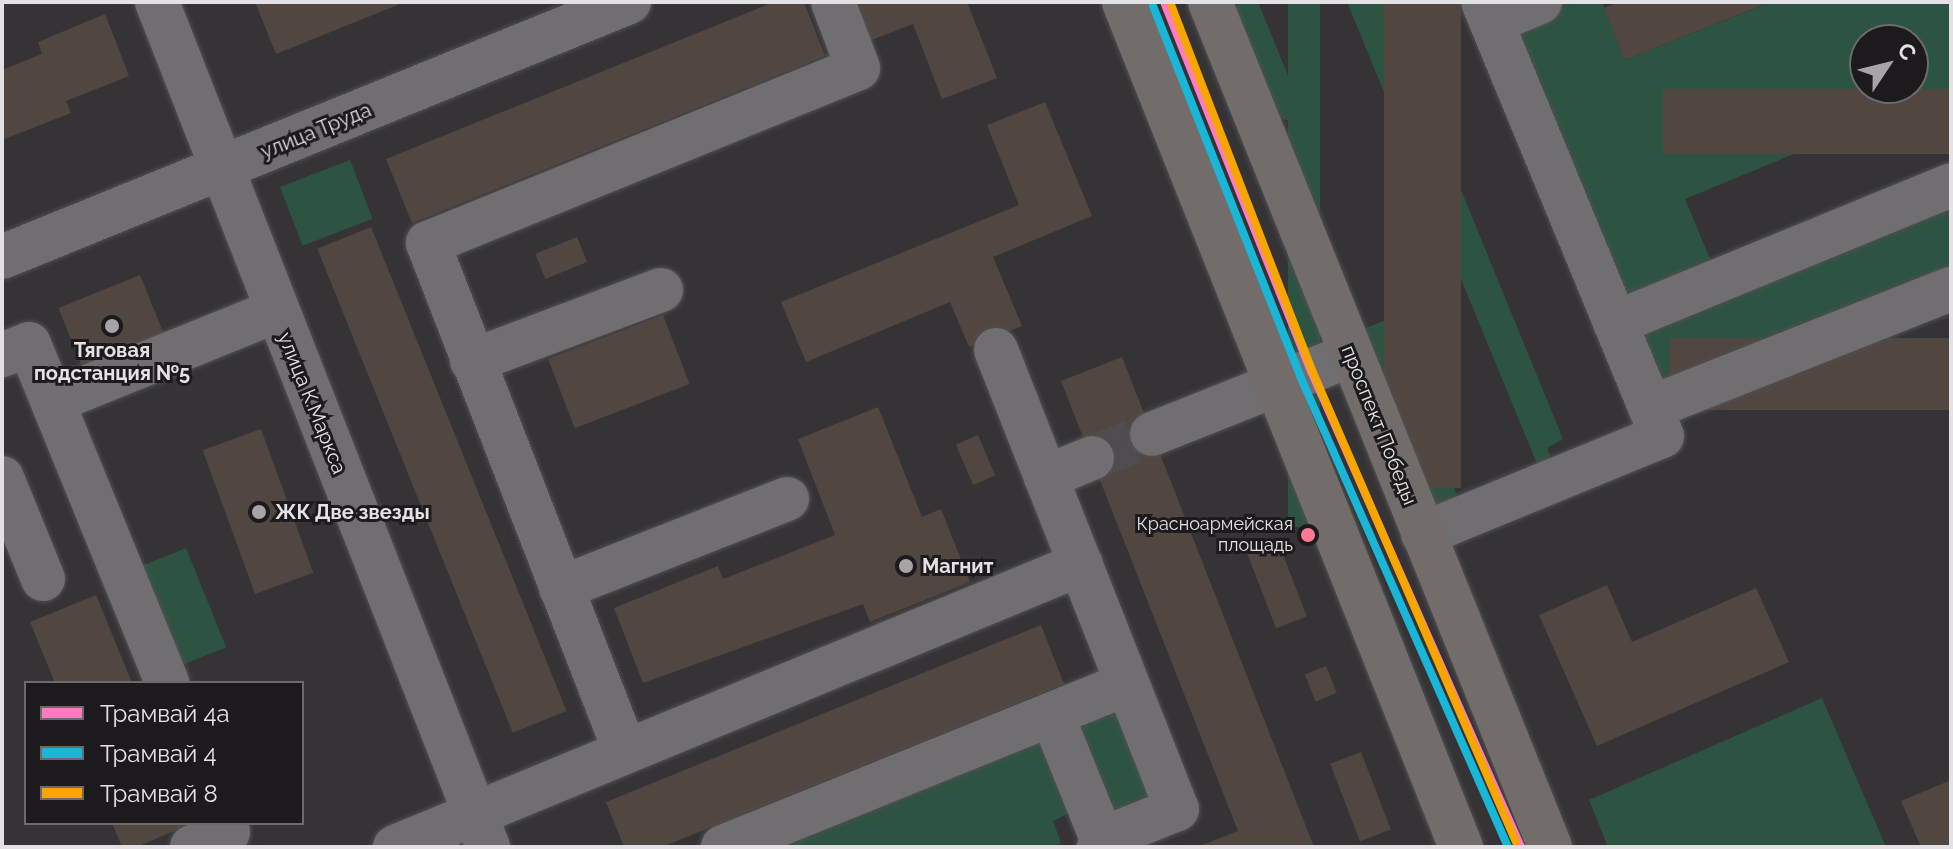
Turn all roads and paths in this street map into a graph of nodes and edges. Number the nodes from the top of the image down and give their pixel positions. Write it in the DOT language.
graph roads {
  1 [pos="157,2"];
  2 [pos="629,2"];
  3 [pos="833,2"];
  4 [pos="1124,2"];
  5 [pos="1210,2"];
  6 [pos="1540,2"];
  7 [pos="1488,12"];
  8 [pos="221,171"];
  9 [pos="1951,185"];
  10 [pos="4,249"];
  11 [pos="1951,289"];
  12 [pos="661,290"];
  13 [pos="276,311"];
  14 [pos="1615,323"];
  15 [pos="996,350"];
  16 [pos="2,355"];
  17 [pos="1351,355"];
  18 [pos="472,361"];
  19 [pos="1277,384"];
  20 [pos="73,393"];
  21 [pos="1650,408"];
  22 [pos="1152,434"];
  23 [pos="1092,458"];
  24 [pos="1046,477"];
  25 [pos="2,478"];
  26 [pos="787,499"];
  27 [pos="1423,534"];
  28 [pos="1081,564"];
  29 [pos="43,579"];
  30 [pos="561,588"];
  31 [pos="166,681"];
  32 [pos="1127,684"];
  33 [pos="1052,715"];
  34 [pos="625,751"];
  35 [pos="479,836"];
  36 [pos="1100,843"];
  37 [pos="395,847"];
  38 [pos="723,847"];
  39 [pos="1461,847"];
  40 [pos="1550,847"];
  1 -- 8 [label="street, улица К.Маркса"];
  2 -- 8 [label="street, улица Труда"];
  3 -- 18 [label="street"];
  4 -- 19 [label="main road"];
  5 -- 17 [label="main road, проспект Победы"];
  6 -- 7 [label="street"];
  7 -- 14 [label="street"];
  8 -- 10 [label="street, улица Труда"];
  8 -- 13 [label="street, улица К.Маркса"];
  9 -- 14 [label="street"];
  11 -- 21 [label="street"];
  12 -- 18 [label="street"];
  13 -- 20 [label="street"];
  13 -- 35 [label="street, улица К.Маркса"];
  14 -- 21 [label="street"];
  15 -- 24 [label="street"];
  16 -- 31 [label="street"];
  17 -- 19 [label="street"];
  17 -- 27 [label="main road, проспект Победы"];
  18 -- 30 [label="street"];
  19 -- 22 [label="street"];
  19 -- 39 [label="main road"];
  21 -- 27 [label="street"];
  23 -- 24 [label="street"];
  24 -- 28 [label="street"];
  25 -- 29 [label="street"];
  26 -- 30 [label="street"];
  27 -- 40 [label="main road, проспект Победы"];
  28 -- 32 [label="street"];
  28 -- 34 [label="street"];
  30 -- 34 [label="street"];
  32 -- 33 [label="street"];
  32 -- 36 [label="street"];
  33 -- 36 [label="street"];
  33 -- 38 [label="street"];
  34 -- 35 [label="street"];
  35 -- 37 [label="street"];
}
